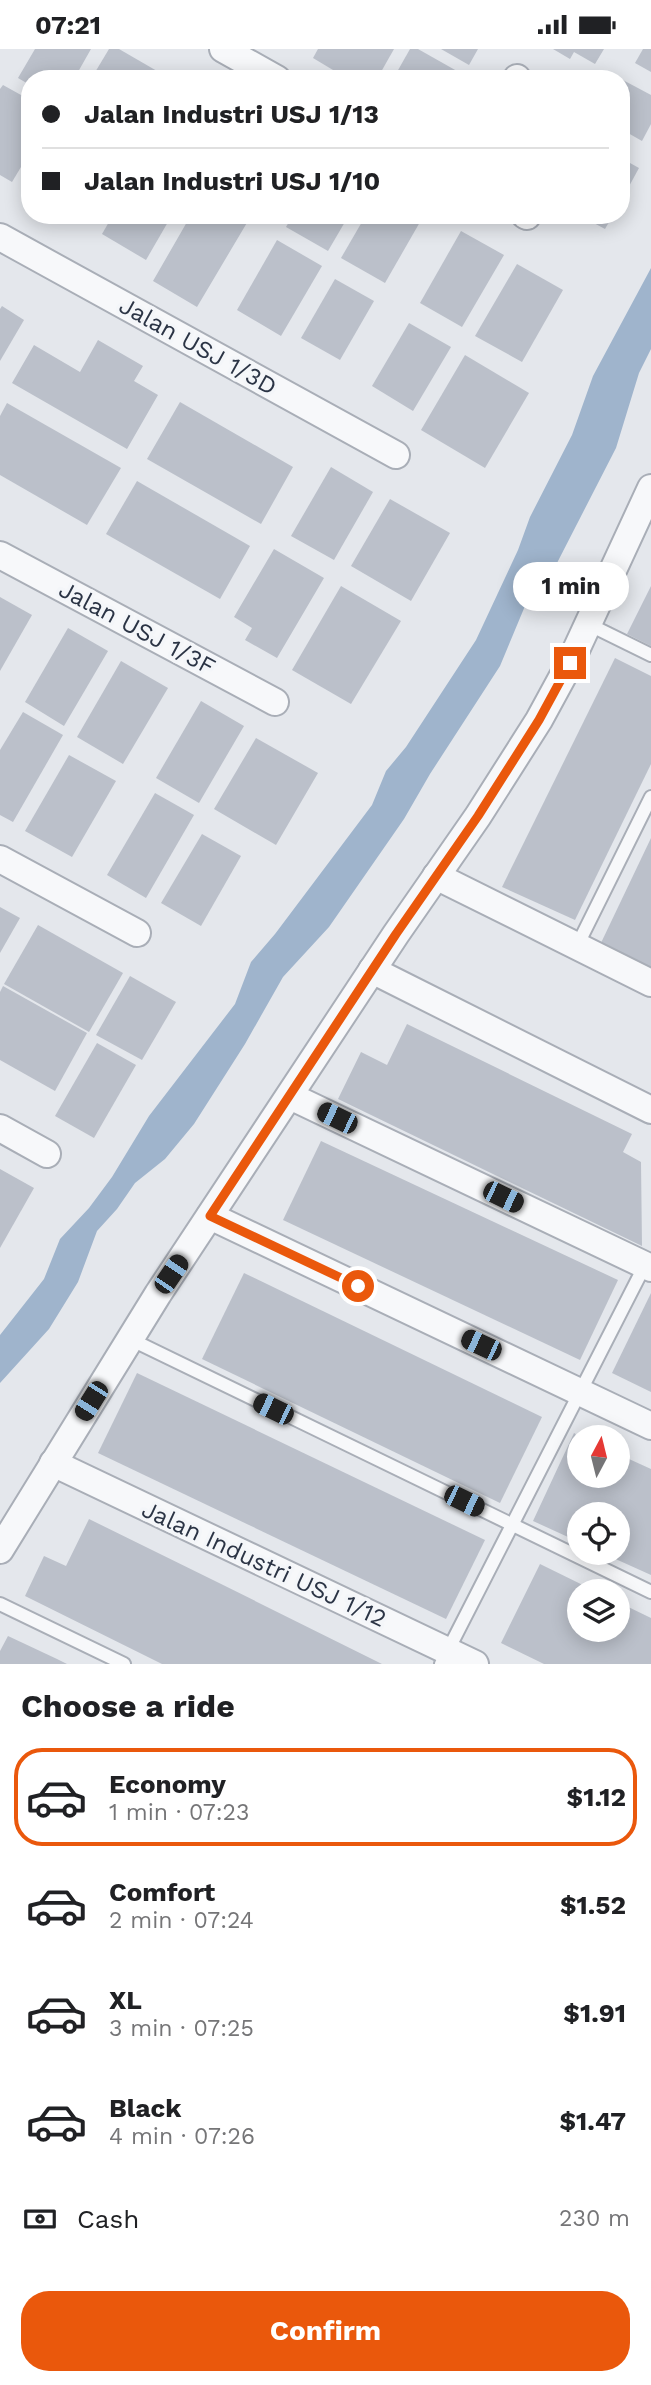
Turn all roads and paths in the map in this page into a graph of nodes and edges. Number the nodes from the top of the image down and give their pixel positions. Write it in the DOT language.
graph roads {
  1 [pos="223,49"];
  2 [pos="251,56"];
  3 [pos="267,70"];
  4 [pos="0,237"];
  5 [pos="396,455"];
  6 [pos="651,488"];
  7 [pos="0,555"];
  8 [pos="588,624"];
  9 [pos="651,655"];
  10 [pos="275,702"];
  11 [pos="651,797"];
  12 [pos="0,859"];
  13 [pos="436,876"];
  14 [pos="137,933"];
  15 [pos="578,946"];
  16 [pos="372,970"];
  17 [pos="651,983"];
  18 [pos="290,1095"];
  19 [pos="651,1110"];
  20 [pos="0,1128"];
  21 [pos="47,1154"];
  22 [pos="210,1216"];
  23 [pos="648,1267"];
  24 [pos="130,1339"];
  25 [pos="580,1392"];
  26 [pos="651,1426"];
  27 [pos="53,1464"];
  28 [pos="512,1524"];
  29 [pos="0,1550"];
  30 [pos="651,1591"];
  31 [pos="0,1604"];
  32 [pos="444,1658"];
  33 [pos="124,1664"];
  34 [pos="475,1664"];
  1 -- 2 [label="street"];
  2 -- 3 [label="street"];
  4 -- 5 [label="street, Jalan USJ 1/3D"];
  6 -- 8 [label="street"];
  7 -- 10 [label="street, Jalan USJ 1/3F"];
  8 -- 9 [label="lane"];
  8 -- 13 [label="street"];
  11 -- 15 [label="lane"];
  12 -- 14 [label="street"];
  13 -- 15 [label="street"];
  13 -- 16 [label="street"];
  15 -- 17 [label="street"];
  16 -- 18 [label="street"];
  16 -- 19 [label="street"];
  18 -- 22 [label="street"];
  18 -- 23 [label="street"];
  20 -- 21 [label="street"];
  22 -- 24 [label="street"];
  22 -- 25 [label="street"];
  23 -- 25 [label="lane"];
  24 -- 27 [label="street"];
  24 -- 28 [label="lane"];
  25 -- 26 [label="street"];
  25 -- 28 [label="lane"];
  27 -- 29 [label="street"];
  27 -- 32 [label="street, Jalan Industri USJ 1/12"];
  28 -- 30 [label="lane"];
  28 -- 32 [label="lane"];
  31 -- 33 [label="lane"];
  32 -- 34 [label="street, Jalan Industri USJ 1/12"];
}
